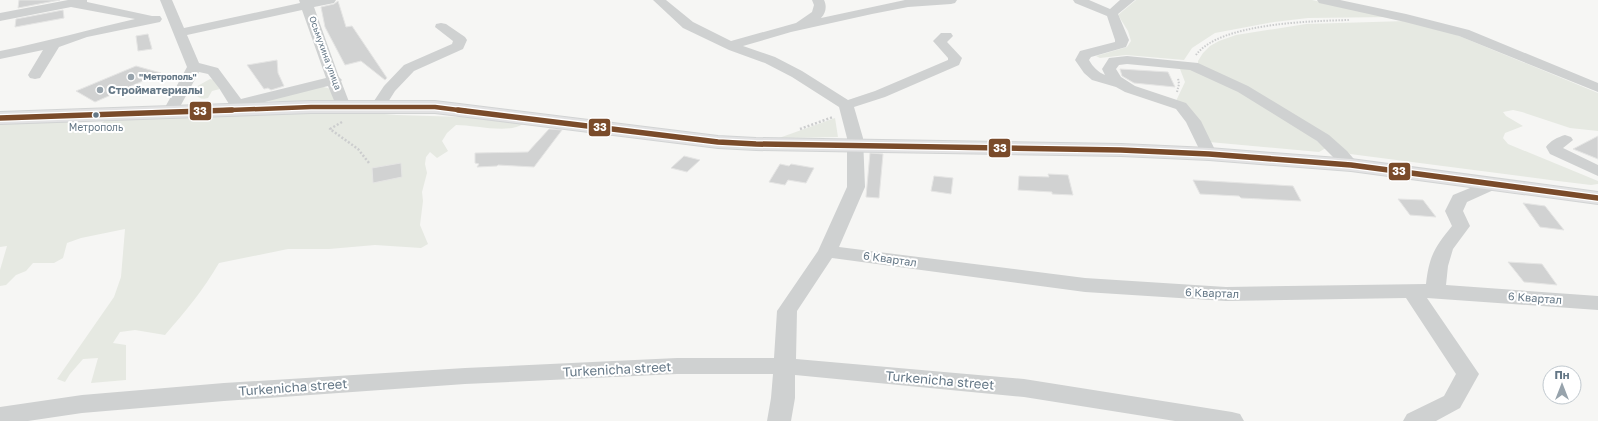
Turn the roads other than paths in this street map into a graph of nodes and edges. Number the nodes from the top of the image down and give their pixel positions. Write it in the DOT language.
graph roads {
  1 [pos="89,0"];
  2 [pos="166,0"];
  3 [pos="330,0"];
  4 [pos="664,0"];
  5 [pos="818,0"];
  6 [pos="876,0"];
  7 [pos="951,0"];
  8 [pos="1079,0"];
  9 [pos="1129,0"];
  10 [pos="1323,0"];
  11 [pos="306,2"];
  12 [pos="908,3"];
  13 [pos="71,4"];
  14 [pos="1112,14"];
  15 [pos="0,17"];
  16 [pos="156,19"];
  17 [pos="442,26"];
  18 [pos="798,27"];
  19 [pos="179,28"];
  20 [pos="946,36"];
  21 [pos="54,44"];
  22 [pos="730,45"];
  23 [pos="0,55"];
  24 [pos="194,66"];
  25 [pos="35,75"];
  26 [pos="1598,78"];
  27 [pos="335,80"];
  28 [pos="1578,81"];
  29 [pos="1120,83"];
  30 [pos="1598,88"];
  31 [pos="238,107"];
  32 [pos="343,107"];
  33 [pos="372,107"];
  34 [pos="171,111"];
  35 [pos="847,111"];
  36 [pos="0,118"];
  37 [pos="1565,140"];
  38 [pos="855,146"];
  39 [pos="1209,154"];
  40 [pos="1350,165"];
  41 [pos="1598,171"];
  42 [pos="1492,184"];
  43 [pos="1598,198"];
  44 [pos="827,251"];
  45 [pos="1412,291"];
  46 [pos="1435,291"];
  47 [pos="1598,303"];
  48 [pos="784,366"];
  49 [pos="0,416"];
  50 [pos="779,421"];
  51 [pos="1232,421"];
  52 [pos="1415,421"];
  1 -- 13 [label="street"];
  2 -- 19 [label="street"];
  3 -- 11 [label="street"];
  4 -- 22 [label="street"];
  5 -- 18 [label="street"];
  6 -- 12 [label="street"];
  7 -- 12 [label="street"];
  8 -- 14 [label="street"];
  9 -- 14 [label="street"];
  10 -- 28 [label="street"];
  11 -- 19 [label="street"];
  11 -- 27 [label="street, Осьмухина улица"];
  12 -- 18 [label="street"];
  13 -- 15 [label="street"];
  13 -- 16 [label="street"];
  14 -- 29 [label="street"];
  16 -- 19 [label="street"];
  16 -- 21 [label="street"];
  17 -- 33 [label="street"];
  18 -- 22 [label="street"];
  19 -- 24 [label="street"];
  20 -- 35 [label="street"];
  21 -- 23 [label="street"];
  21 -- 25 [label="street"];
  22 -- 35 [label="street"];
  24 -- 31 [label="street"];
  24 -- 34 [label="street"];
  26 -- 28 [label="street"];
  27 -- 31 [label="street"];
  27 -- 32 [label="street, Осьмухина улица"];
  28 -- 30 [label="street"];
  29 -- 39 [label="street"];
  29 -- 40 [label="street"];
  31 -- 32 [label="main road"];
  31 -- 34 [label="main road"];
  32 -- 33 [label="main road"];
  33 -- 38 [label="main road"];
  34 -- 36 [label="main road"];
  35 -- 38 [label="street"];
  37 -- 41 [label="street"];
  38 -- 39 [label="main road"];
  38 -- 44 [label="street"];
  39 -- 40 [label="main road"];
  40 -- 42 [label="main road"];
  42 -- 43 [label="main road"];
  42 -- 46 [label="street"];
  44 -- 45 [label="street, 6 Квартал"];
  44 -- 48 [label="street"];
  45 -- 46 [label="street, 6 Квартал"];
  45 -- 52 [label="street"];
  46 -- 47 [label="street, 6 Квартал"];
  48 -- 49 [label="street, Turkenicha street"];
  48 -- 50 [label="street"];
  48 -- 51 [label="street, Turkenicha street"];
}
